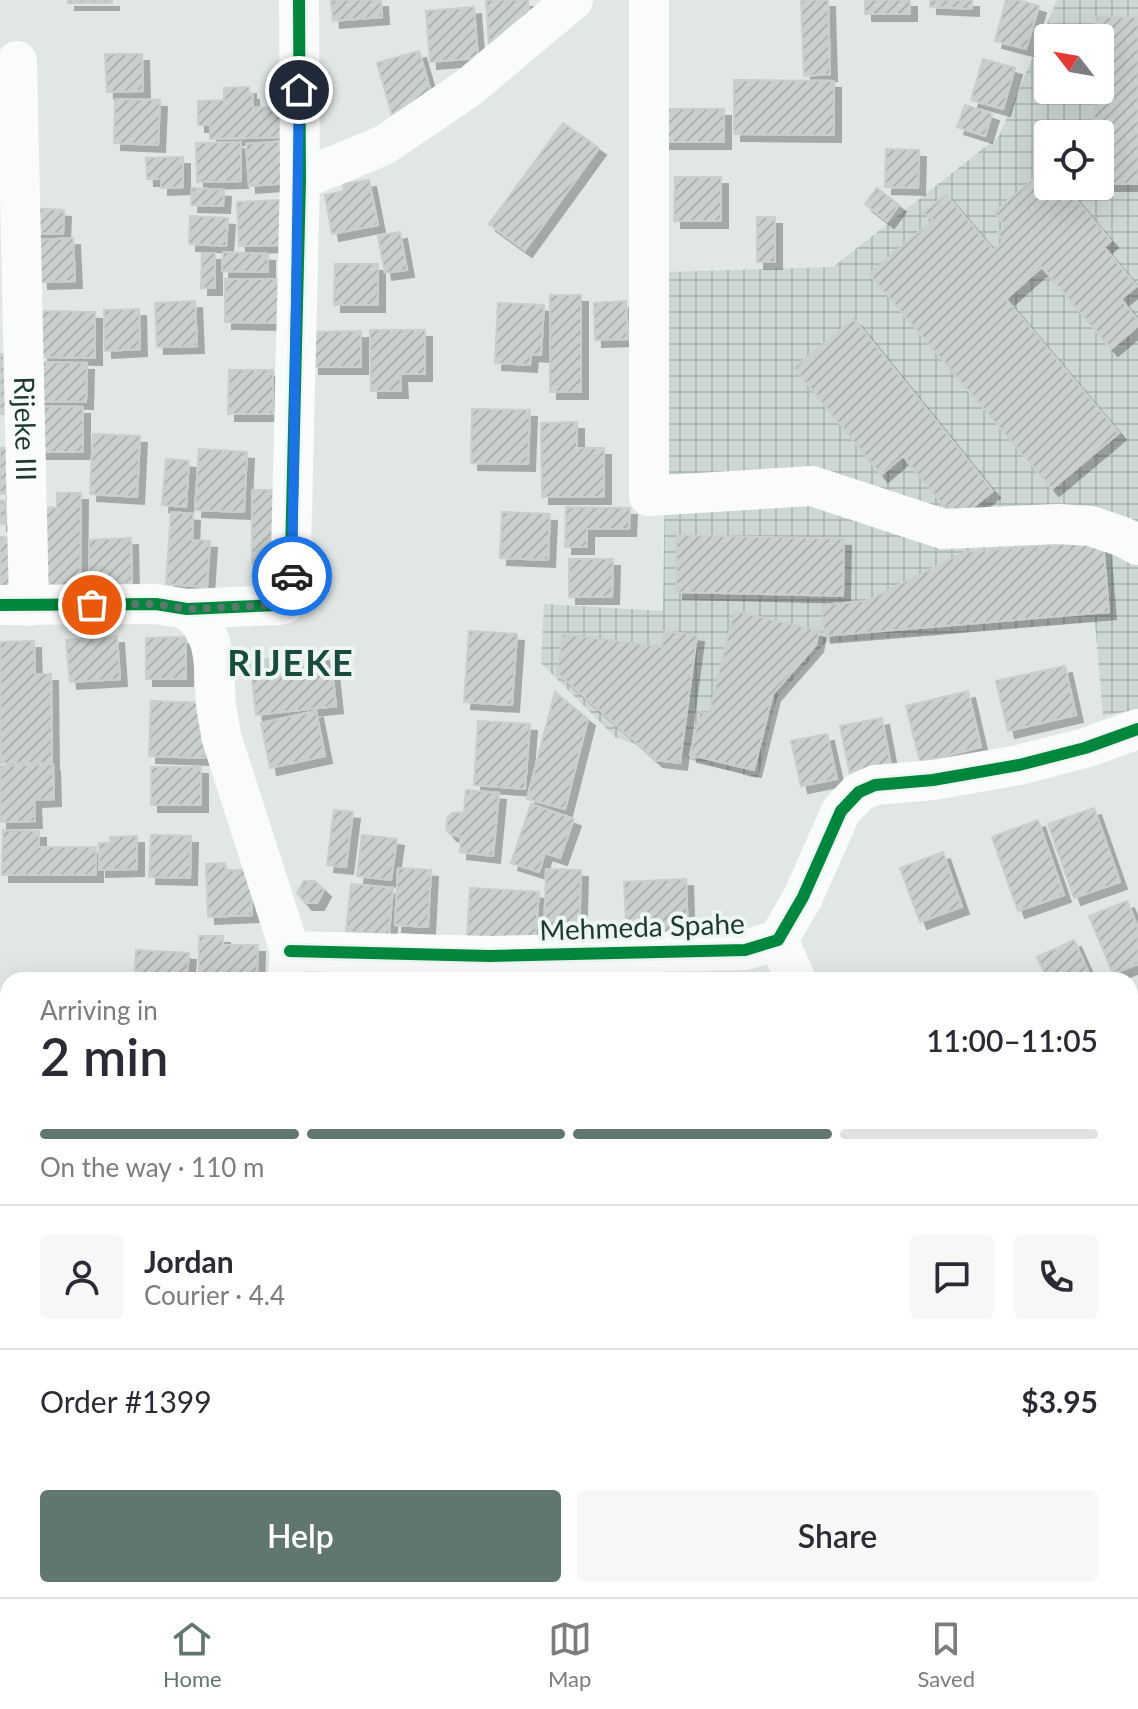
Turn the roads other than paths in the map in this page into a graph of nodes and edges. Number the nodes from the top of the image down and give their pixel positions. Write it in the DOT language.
graph roads {
  1 [pos="299,0"];
  2 [pos="573,0"];
  3 [pos="649,0"];
  4 [pos="17,61"];
  5 [pos="300,180"];
  6 [pos="1138,545"];
  7 [pos="15,606"];
  8 [pos="187,609"];
  9 [pos="1138,729"];
  10 [pos="778,940"];
  11 [pos="289,966"];
  12 [pos="792,972"];
  1 -- 5 [label="street"];
  2 -- 5 [label="street"];
  3 -- 6 [label="street"];
  4 -- 7 [label="street, Rijeke III"];
  5 -- 8 [label="street"];
  7 -- 8 [label="street"];
  8 -- 11 [label="street"];
  9 -- 10 [label="street, Mehmeda Spahe"];
  10 -- 11 [label="street, Mehmeda Spahe"];
  10 -- 12 [label="street"];
}
